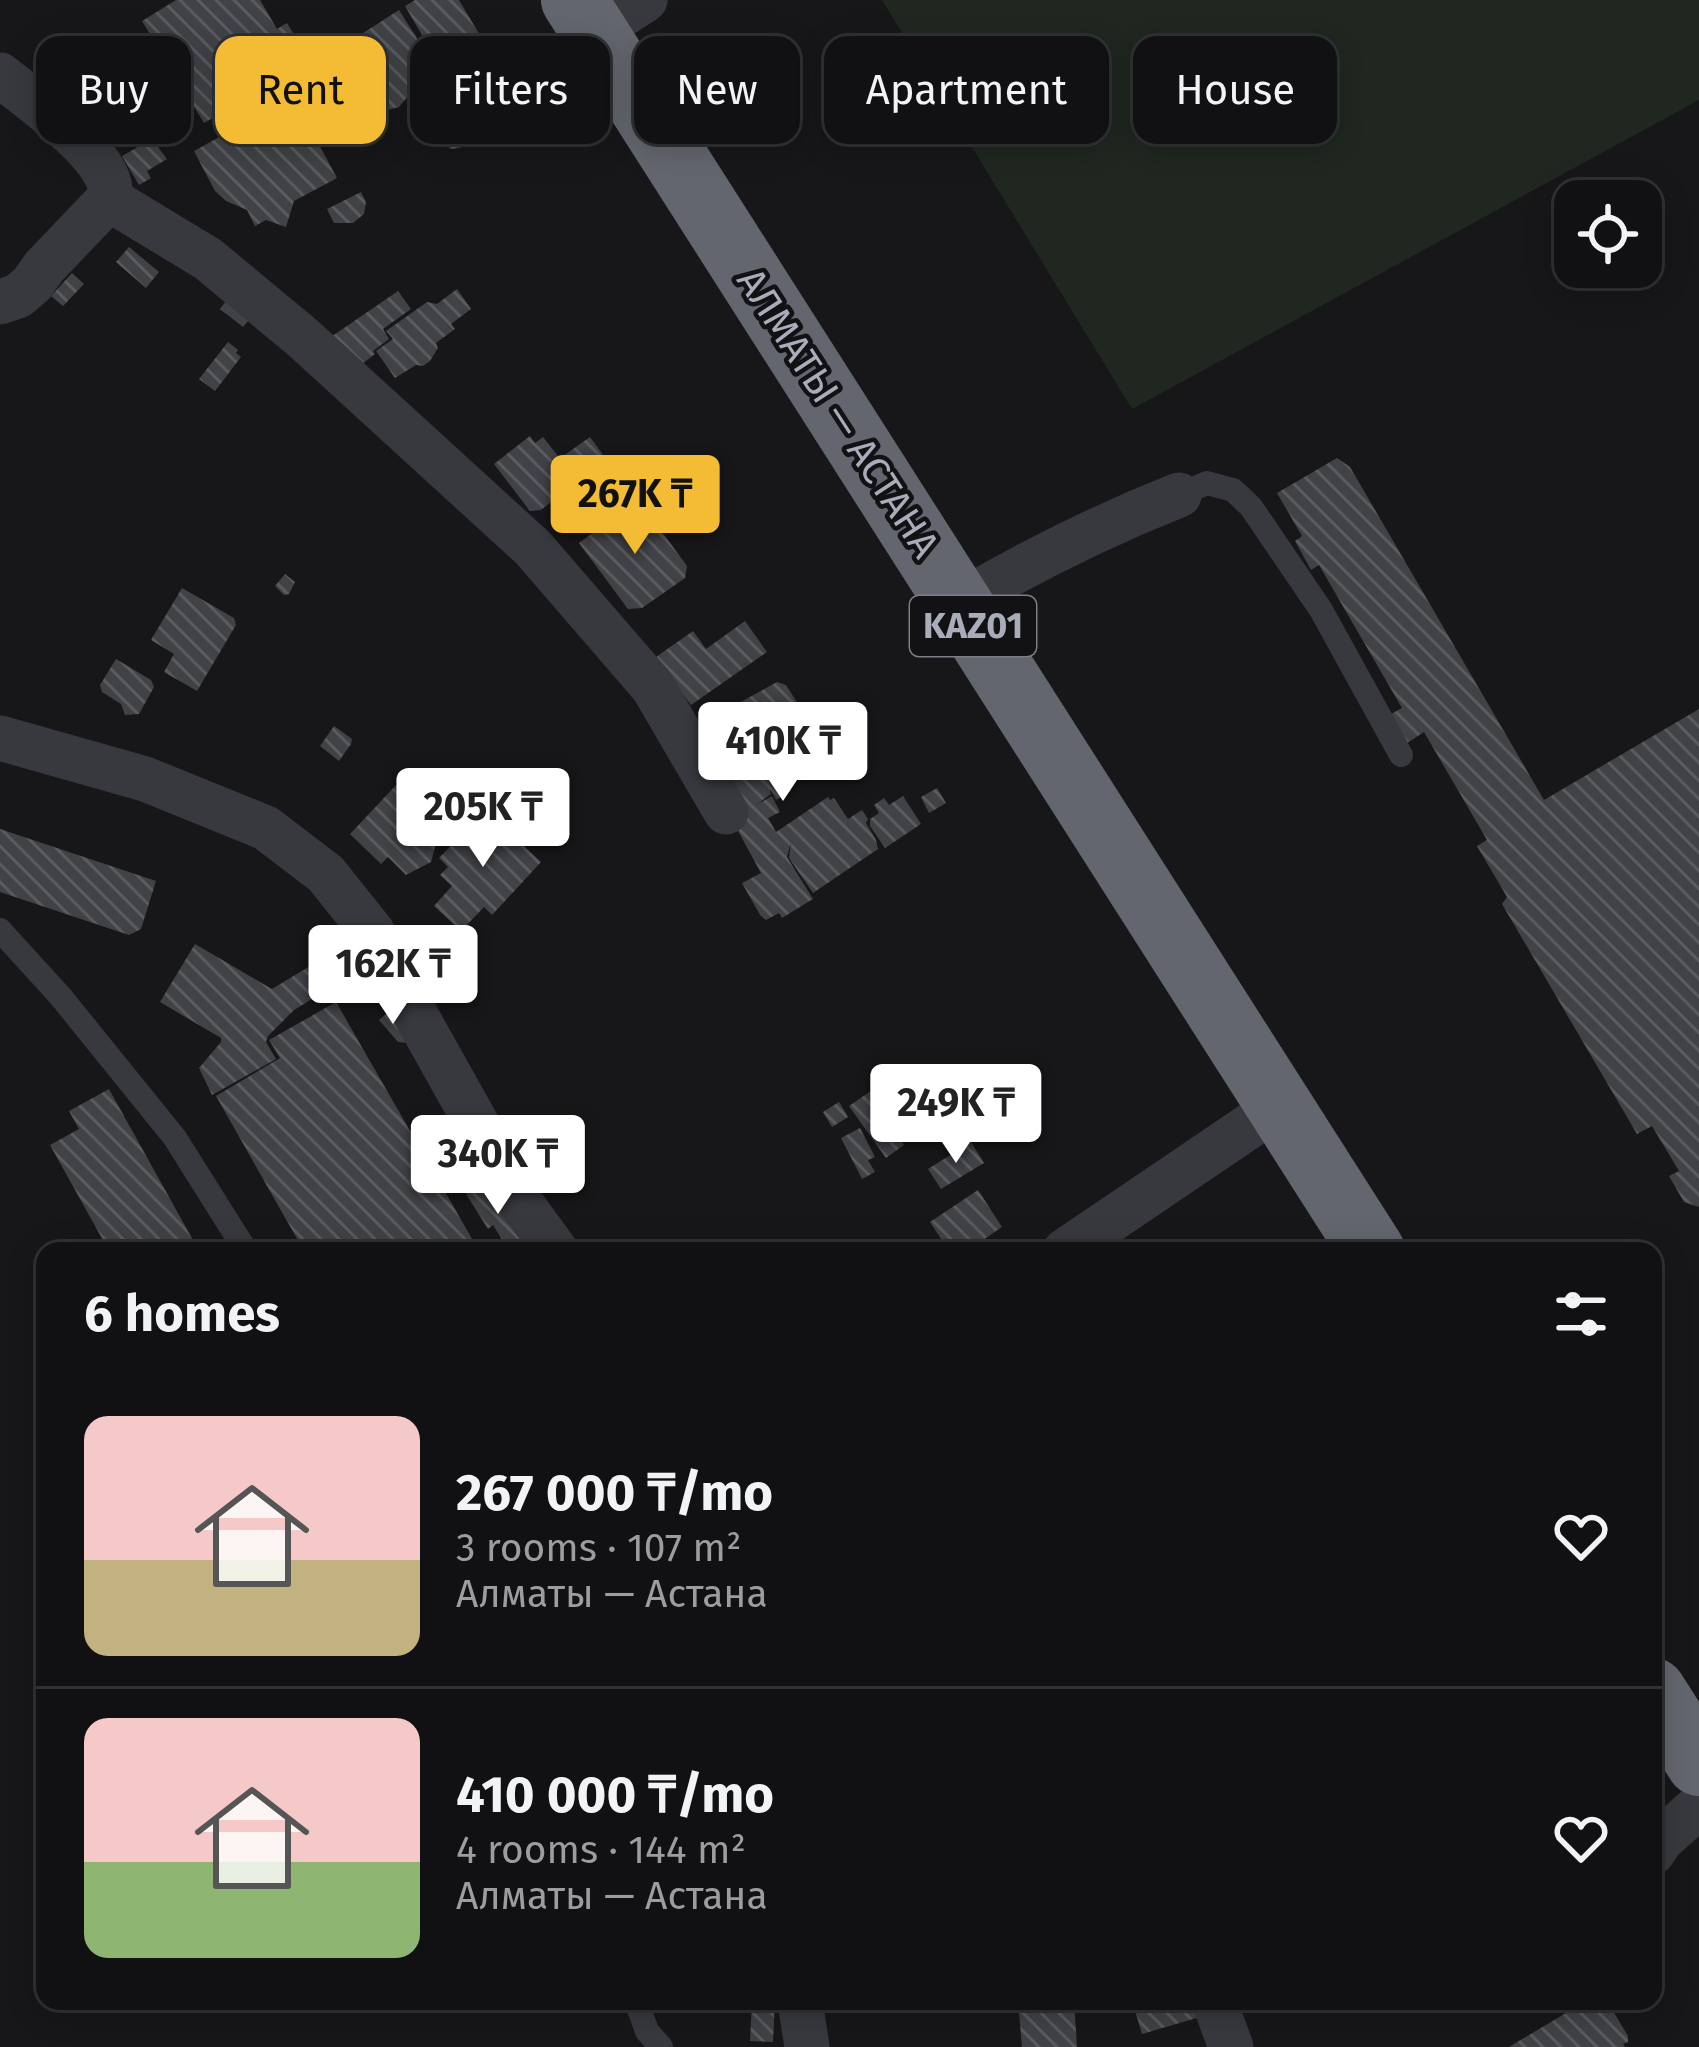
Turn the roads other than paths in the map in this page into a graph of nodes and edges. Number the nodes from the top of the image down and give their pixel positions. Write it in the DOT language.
graph roads {
  1 [pos="605,11"];
  2 [pos="0,75"];
  3 [pos="109,199"];
  4 [pos="0,302"];
  5 [pos="1179,495"];
  6 [pos="959,603"];
  7 [pos="0,738"];
  8 [pos="1401,754"];
  9 [pos="726,812"];
  10 [pos="0,930"];
  11 [pos="1280,1106"];
  12 [pos="240,1242"];
  13 [pos="549,1242"];
  14 [pos="1078,1242"];
  15 [pos="1366,1242"];
  16 [pos="1662,1705"];
  17 [pos="1699,1763"];
  18 [pos="1699,1806"];
  19 [pos="1662,1839"];
  20 [pos="639,2010"];
  21 [pos="801,2010"];
  22 [pos="1217,2010"];
  23 [pos="661,2047"];
  24 [pos="807,2047"];
  25 [pos="1231,2047"];
  1 -- 6 [label="highway, АЛМАТЫ — АСТАНА / KАZ01"];
  2 -- 3 [label="street"];
  3 -- 4 [label="street"];
  3 -- 9 [label="street"];
  5 -- 6 [label="street"];
  5 -- 8 [label="lane"];
  6 -- 11 [label="highway, АЛМАТЫ — АСТАНА / KАZ01"];
  7 -- 13 [label="street"];
  10 -- 12 [label="lane"];
  11 -- 14 [label="street"];
  11 -- 15 [label="highway, АЛМАТЫ — АСТАНА / KАZ01"];
  16 -- 17 [label="highway"];
  18 -- 19 [label="street"];
  20 -- 23 [label="lane"];
  21 -- 24 [label="street"];
  22 -- 25 [label="street"];
}
